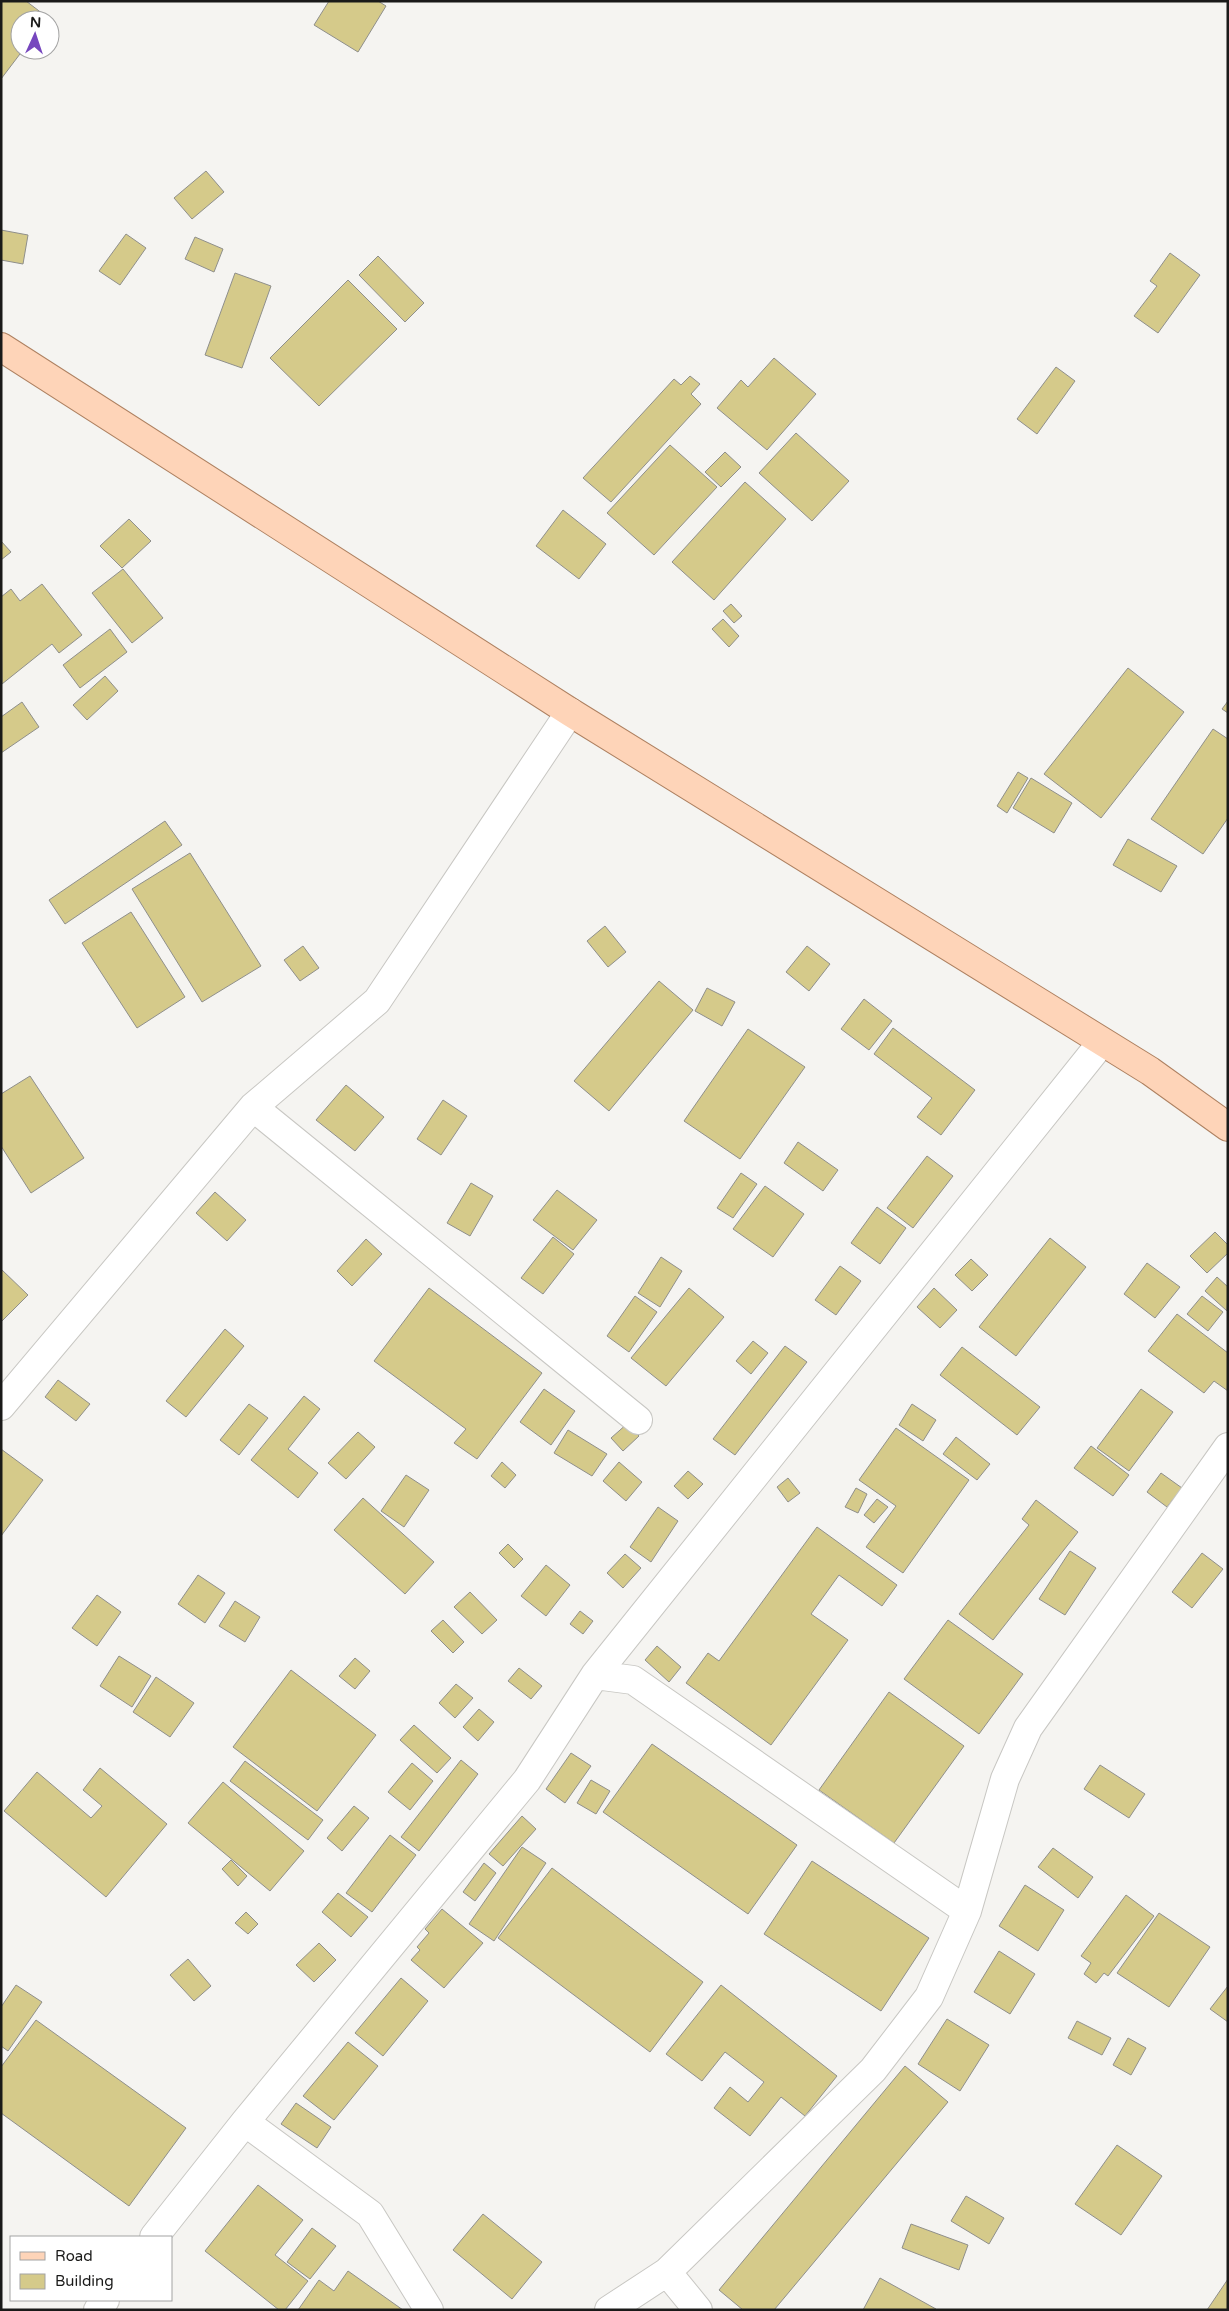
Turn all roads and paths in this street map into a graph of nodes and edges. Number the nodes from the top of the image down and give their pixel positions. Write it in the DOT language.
graph roads {
  1 [pos="1,347"];
  2 [pos="570,712"];
  3 [pos="1102,1042"];
  4 [pos="253,1107"];
  5 [pos="1228,1127"];
  6 [pos="1,1406"];
  7 [pos="638,1420"];
  8 [pos="1228,1447"];
  9 [pos="595,1675"];
  10 [pos="967,1911"];
  11 [pos="245,2122"];
  12 [pos="155,2236"];
  13 [pos="667,2272"];
  14 [pos="429,2310"];
  15 [pos="610,2310"];
  16 [pos="698,2310"];
  1 -- 2 [label="main road"];
  2 -- 3 [label="main road"];
  2 -- 4 [label="street"];
  3 -- 5 [label="main road"];
  3 -- 9 [label="street"];
  4 -- 6 [label="street"];
  4 -- 7 [label="street"];
  8 -- 10 [label="street"];
  9 -- 10 [label="street"];
  9 -- 11 [label="street"];
  10 -- 13 [label="street"];
  11 -- 12 [label="street"];
  11 -- 14 [label="street"];
  13 -- 15 [label="street"];
  13 -- 16 [label="street"];
}
